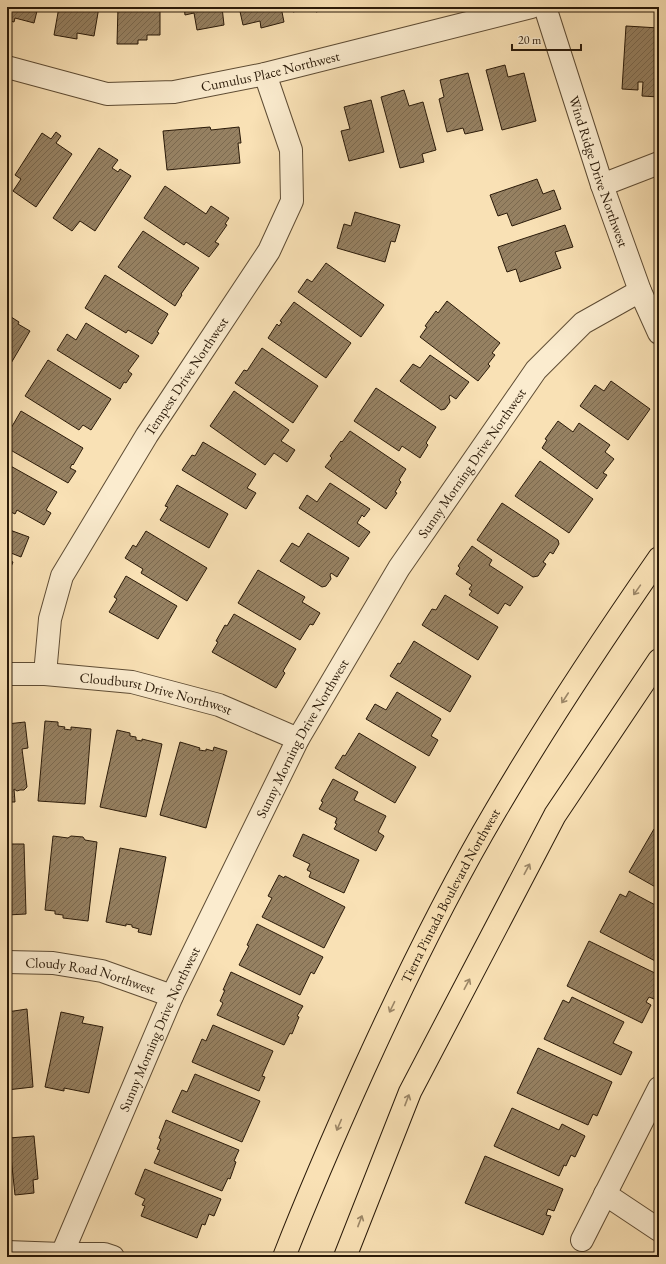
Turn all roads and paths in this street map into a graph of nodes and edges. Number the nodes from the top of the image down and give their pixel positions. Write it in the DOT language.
graph roads {
  1 [pos="531,7"];
  2 [pos="544,7"];
  3 [pos="7,67"];
  4 [pos="265,74"];
  5 [pos="659,164"];
  6 [pos="602,185"];
  7 [pos="640,291"];
  8 [pos="659,333"];
  9 [pos="659,558"];
  10 [pos="659,660"];
  11 [pos="7,674"];
  12 [pos="44,674"];
  13 [pos="298,739"];
  14 [pos="7,962"];
  15 [pos="172,996"];
  16 [pos="659,1088"];
  17 [pos="605,1194"];
  18 [pos="659,1230"];
  19 [pos="582,1240"];
  20 [pos="7,1252"];
  21 [pos="64,1256"];
  22 [pos="113,1257"];
  23 [pos="284,1257"];
  24 [pos="345,1257"];
  1 -- 4 [label="street, Cumulus Place Northwest"];
  2 -- 6 [label="street, Wind Ridge Drive Northwest"];
  3 -- 4 [label="street, Cumulus Place Northwest"];
  4 -- 12 [label="street, Tempest Drive Northwest"];
  5 -- 6 [label="street"];
  6 -- 7 [label="street, Wind Ridge Drive Northwest"];
  7 -- 8 [label="street, Wind Ridge Drive Northwest"];
  7 -- 13 [label="street, Sunny Morning Drive Northwest"];
  9 -- 23 [label="main road, Tierra Pintada Boulevard Northwest, one-way"];
  24 -- 10 [label="main road, one-way"];
  11 -- 12 [label="street, Cloudburst Drive Northwest"];
  12 -- 13 [label="street, Cloudburst Drive Northwest"];
  13 -- 15 [label="street, Sunny Morning Drive Northwest"];
  14 -- 15 [label="street, Cloudy Road Northwest"];
  15 -- 21 [label="street, Sunny Morning Drive Northwest"];
  16 -- 17 [label="street"];
  17 -- 18 [label="street"];
  17 -- 19 [label="street"];
  20 -- 21 [label="street"];
  21 -- 22 [label="street"];
}
